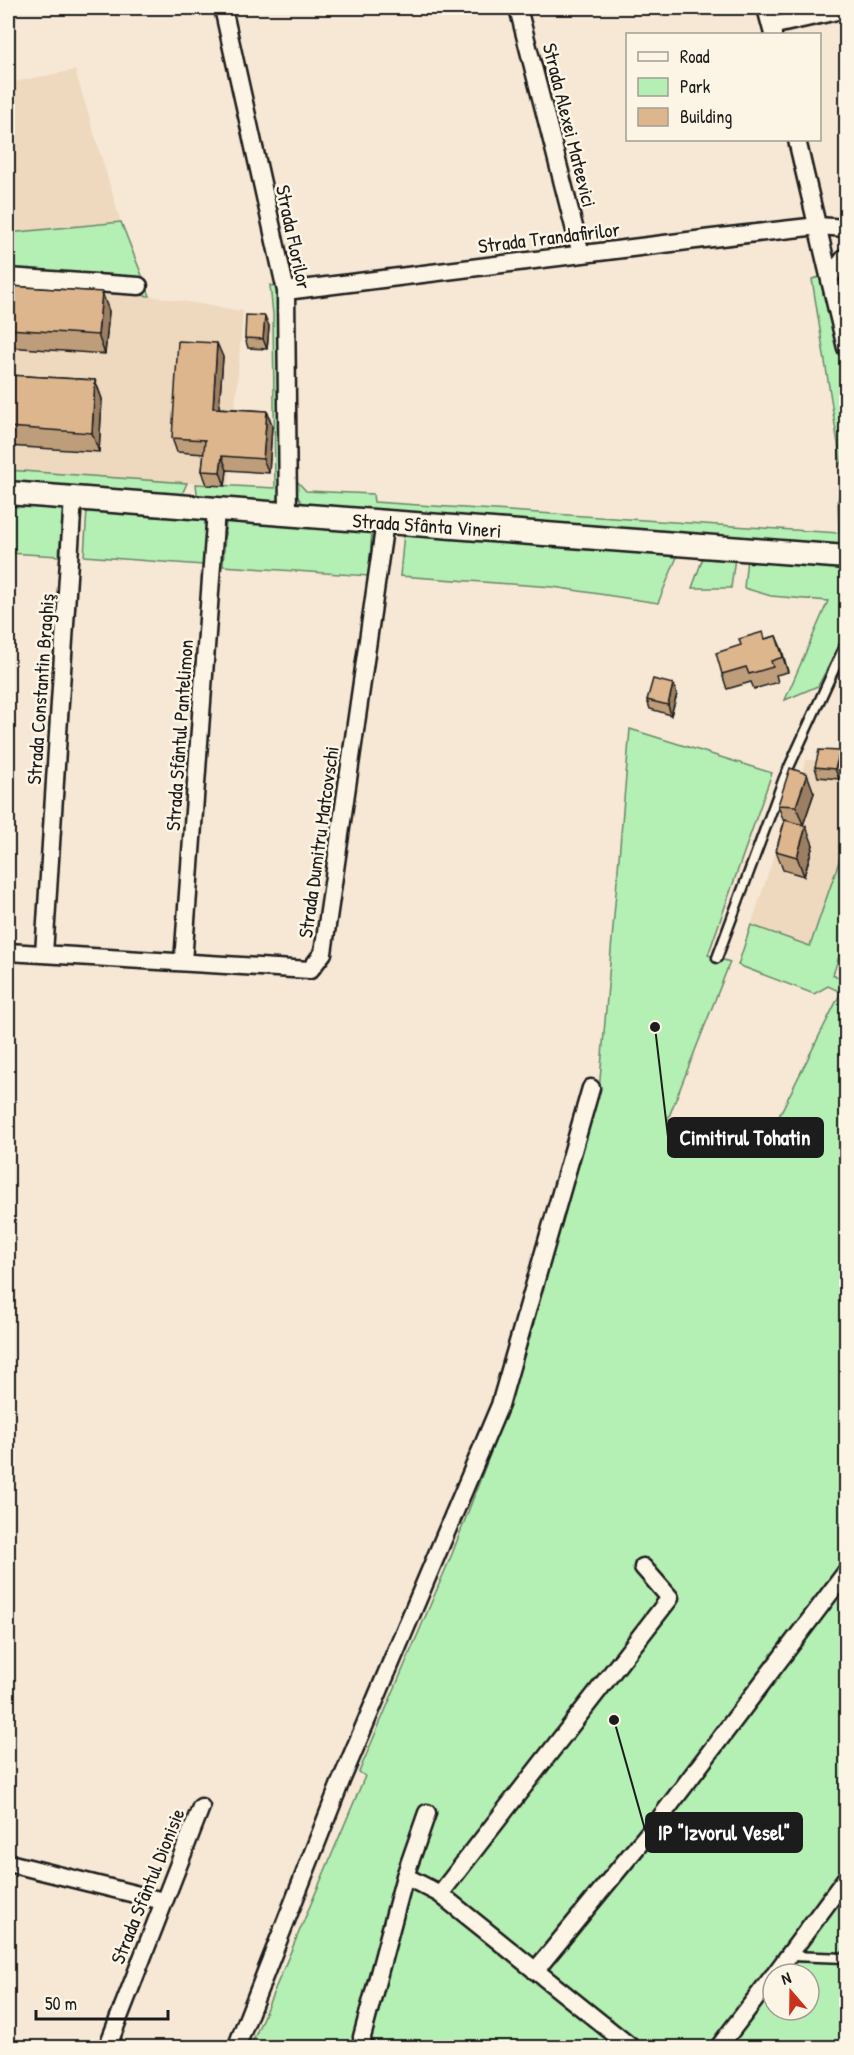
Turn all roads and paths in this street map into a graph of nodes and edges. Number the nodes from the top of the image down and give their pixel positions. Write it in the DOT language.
graph roads {
  1 [pos="223,8"];
  2 [pos="518,8"];
  3 [pos="766,8"];
  4 [pos="846,9"];
  5 [pos="772,30"];
  6 [pos="797,141"];
  7 [pos="818,226"];
  8 [pos="846,228"];
  9 [pos="581,254"];
  10 [pos="846,256"];
  11 [pos="8,277"];
  12 [pos="830,277"];
  13 [pos="140,286"];
  14 [pos="286,291"];
  15 [pos="846,348"];
  16 [pos="8,493"];
  17 [pos="73,498"];
  18 [pos="216,510"];
  19 [pos="288,516"];
  20 [pos="385,522"];
  21 [pos="846,557"];
  22 [pos="846,643"];
  23 [pos="8,952"];
  24 [pos="44,954"];
  25 [pos="717,958"];
  26 [pos="183,962"];
  27 [pos="591,1088"];
  28 [pos="643,1567"];
  29 [pos="846,1572"];
  30 [pos="201,1807"];
  31 [pos="427,1813"];
  32 [pos="13,1864"];
  33 [pos="405,1876"];
  34 [pos="846,1878"];
  35 [pos="440,1894"];
  36 [pos="163,1901"];
  37 [pos="789,1956"];
  38 [pos="846,1958"];
  39 [pos="784,1962"];
  40 [pos="535,1971"];
  41 [pos="761,1992"];
  42 [pos="107,2048"];
  43 [pos="236,2048"];
  44 [pos="363,2048"];
  45 [pos="632,2048"];
  46 [pos="718,2048"];
  1 -- 14 [label="street, Strada Florilor"];
  2 -- 9 [label="street, Strada Alexei Mateevici"];
  3 -- 5 [label="street"];
  4 -- 5 [label="street"];
  6 -- 7 [label="street"];
  7 -- 8 [label="street, Strada Trandafirilor"];
  7 -- 9 [label="street, Strada Trandafirilor"];
  7 -- 12 [label="street"];
  9 -- 14 [label="street, Strada Trandafirilor"];
  10 -- 12 [label="street"];
  11 -- 13 [label="street"];
  12 -- 15 [label="street"];
  14 -- 19 [label="street, Strada Florilor"];
  16 -- 17 [label="street, Strada Sfânta Vineri"];
  17 -- 18 [label="street, Strada Sfânta Vineri"];
  17 -- 24 [label="street, Strada Constantin Braghiş"];
  18 -- 19 [label="street, Strada Sfânta Vineri"];
  18 -- 26 [label="street, Strada Sfântul Pantelimon"];
  19 -- 20 [label="street, Strada Sfânta Vineri"];
  20 -- 21 [label="street, Strada Sfânta Vineri"];
  20 -- 26 [label="street, Strada Dumitru Matcovschi"];
  22 -- 25 [label="lane"];
  23 -- 24 [label="street, Strada Dumitru Matcovschi"];
  24 -- 26 [label="street, Strada Dumitru Matcovschi"];
  27 -- 43 [label="street"];
  28 -- 35 [label="street"];
  29 -- 40 [label="street"];
  30 -- 36 [label="street, Strada Sfântul Dionisie"];
  31 -- 33 [label="street"];
  32 -- 36 [label="street"];
  33 -- 35 [label="street"];
  33 -- 44 [label="street"];
  34 -- 37 [label="street"];
  35 -- 40 [label="street"];
  36 -- 42 [label="street, Strada Sfântul Dionisie"];
  37 -- 38 [label="lane"];
  37 -- 39 [label="street"];
  40 -- 45 [label="street"];
  41 -- 46 [label="street"];
}
